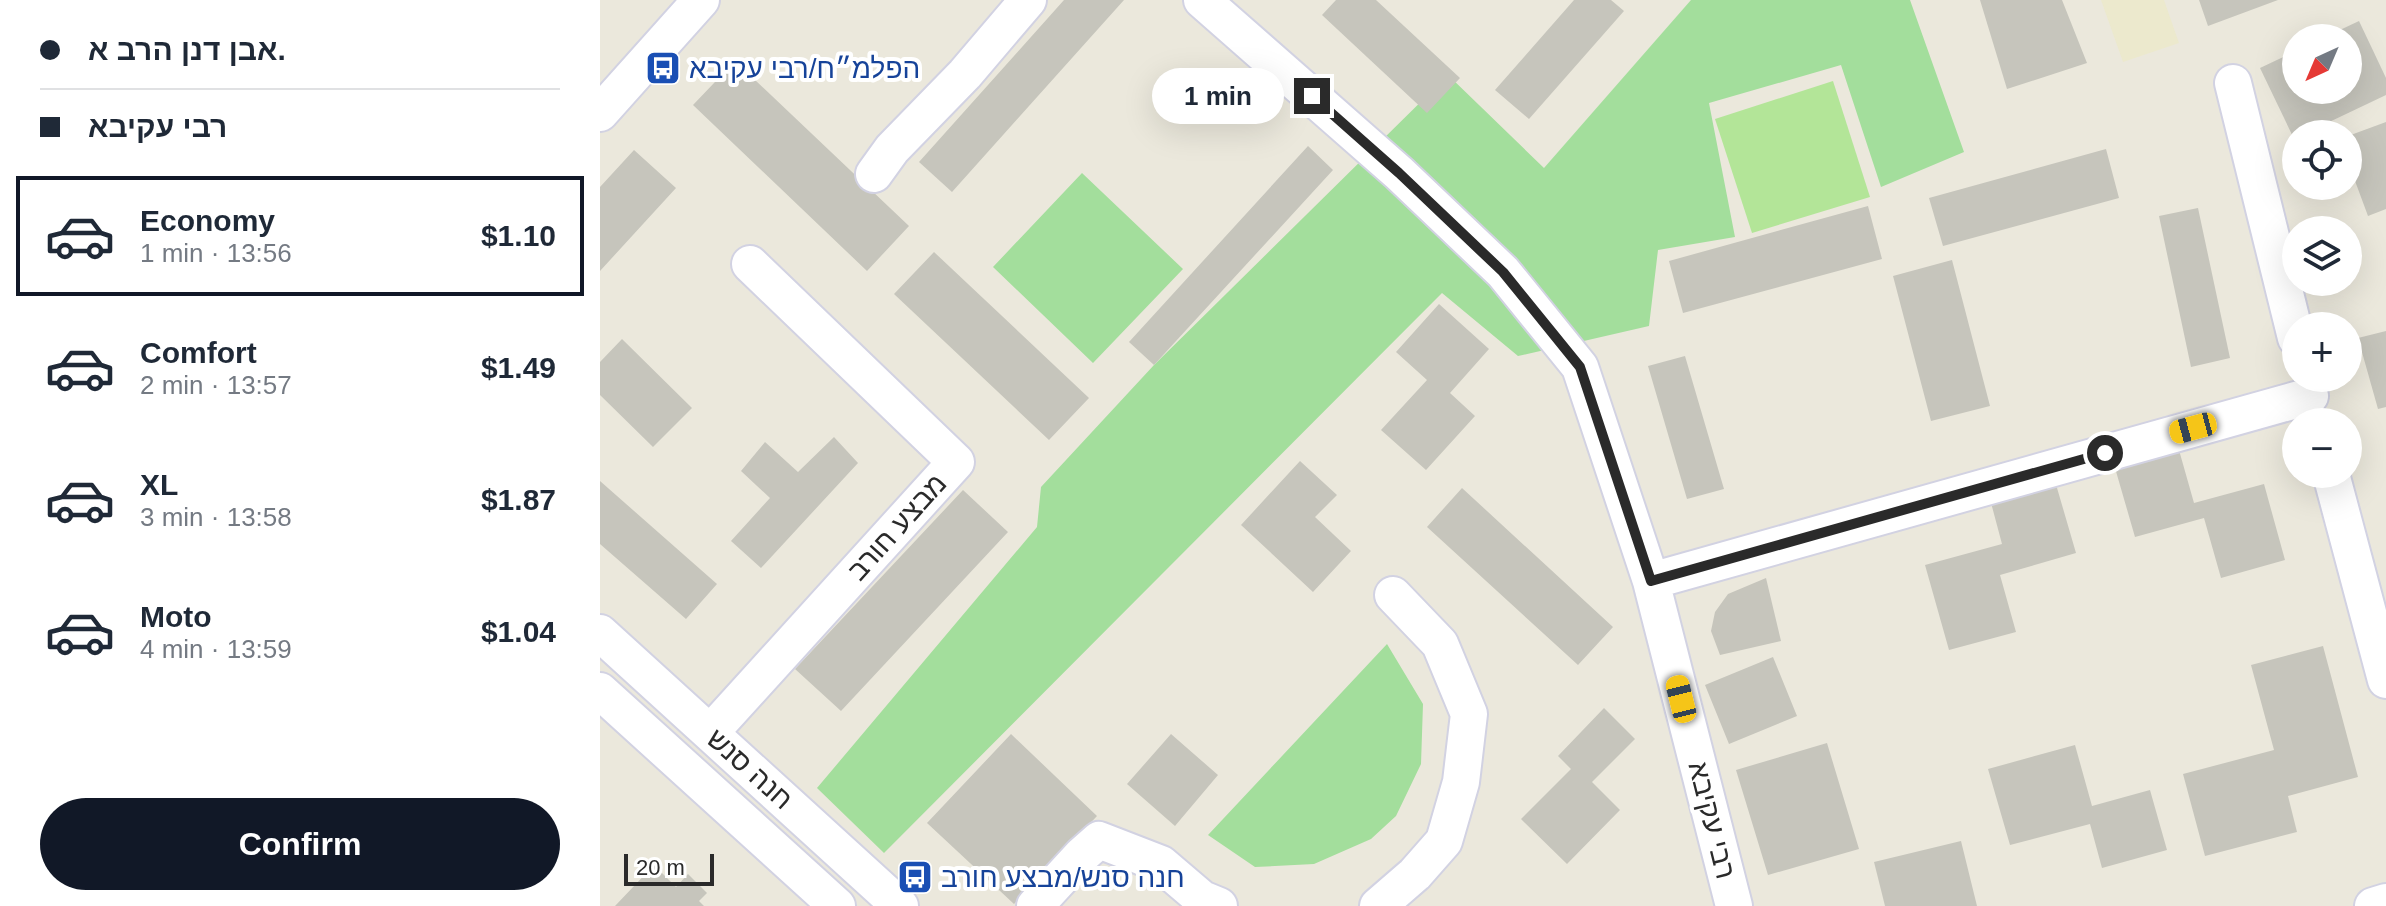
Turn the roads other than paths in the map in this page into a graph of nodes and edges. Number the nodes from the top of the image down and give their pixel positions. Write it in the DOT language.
graph roads {
  1 [pos="701,0"];
  2 [pos="1028,0"];
  3 [pos="1202,0"];
  4 [pos="2233,83"];
  5 [pos="600,113"];
  6 [pos="874,174"];
  7 [pos="750,264"];
  8 [pos="2290,312"];
  9 [pos="2311,399"];
  10 [pos="2335,488"];
  11 [pos="1651,581"];
  12 [pos="1393,595"];
  13 [pos="600,633"];
  14 [pos="2386,680"];
  15 [pos="600,691"];
  16 [pos="710,733"];
  17 [pos="2386,902"];
  18 [pos="837,906"];
  19 [pos="900,906"];
  20 [pos="1035,906"];
  21 [pos="1219,906"];
  22 [pos="1378,906"];
  23 [pos="1734,906"];
  24 [pos="2373,906"];
  1 -- 5 [label="street"];
  2 -- 6 [label="street"];
  3 -- 11 [label="street, רבי עקיבא"];
  4 -- 8 [label="street"];
  7 -- 16 [label="street, מבצע חורב"];
  9 -- 11 [label="street"];
  10 -- 14 [label="street"];
  11 -- 23 [label="street, רבי עקיבא"];
  12 -- 22 [label="street"];
  13 -- 16 [label="street, חנה סנש"];
  15 -- 18 [label="street, חנה סנש"];
  16 -- 19 [label="street, חנה סנש"];
  17 -- 24 [label="street"];
  20 -- 21 [label="street"];
}
